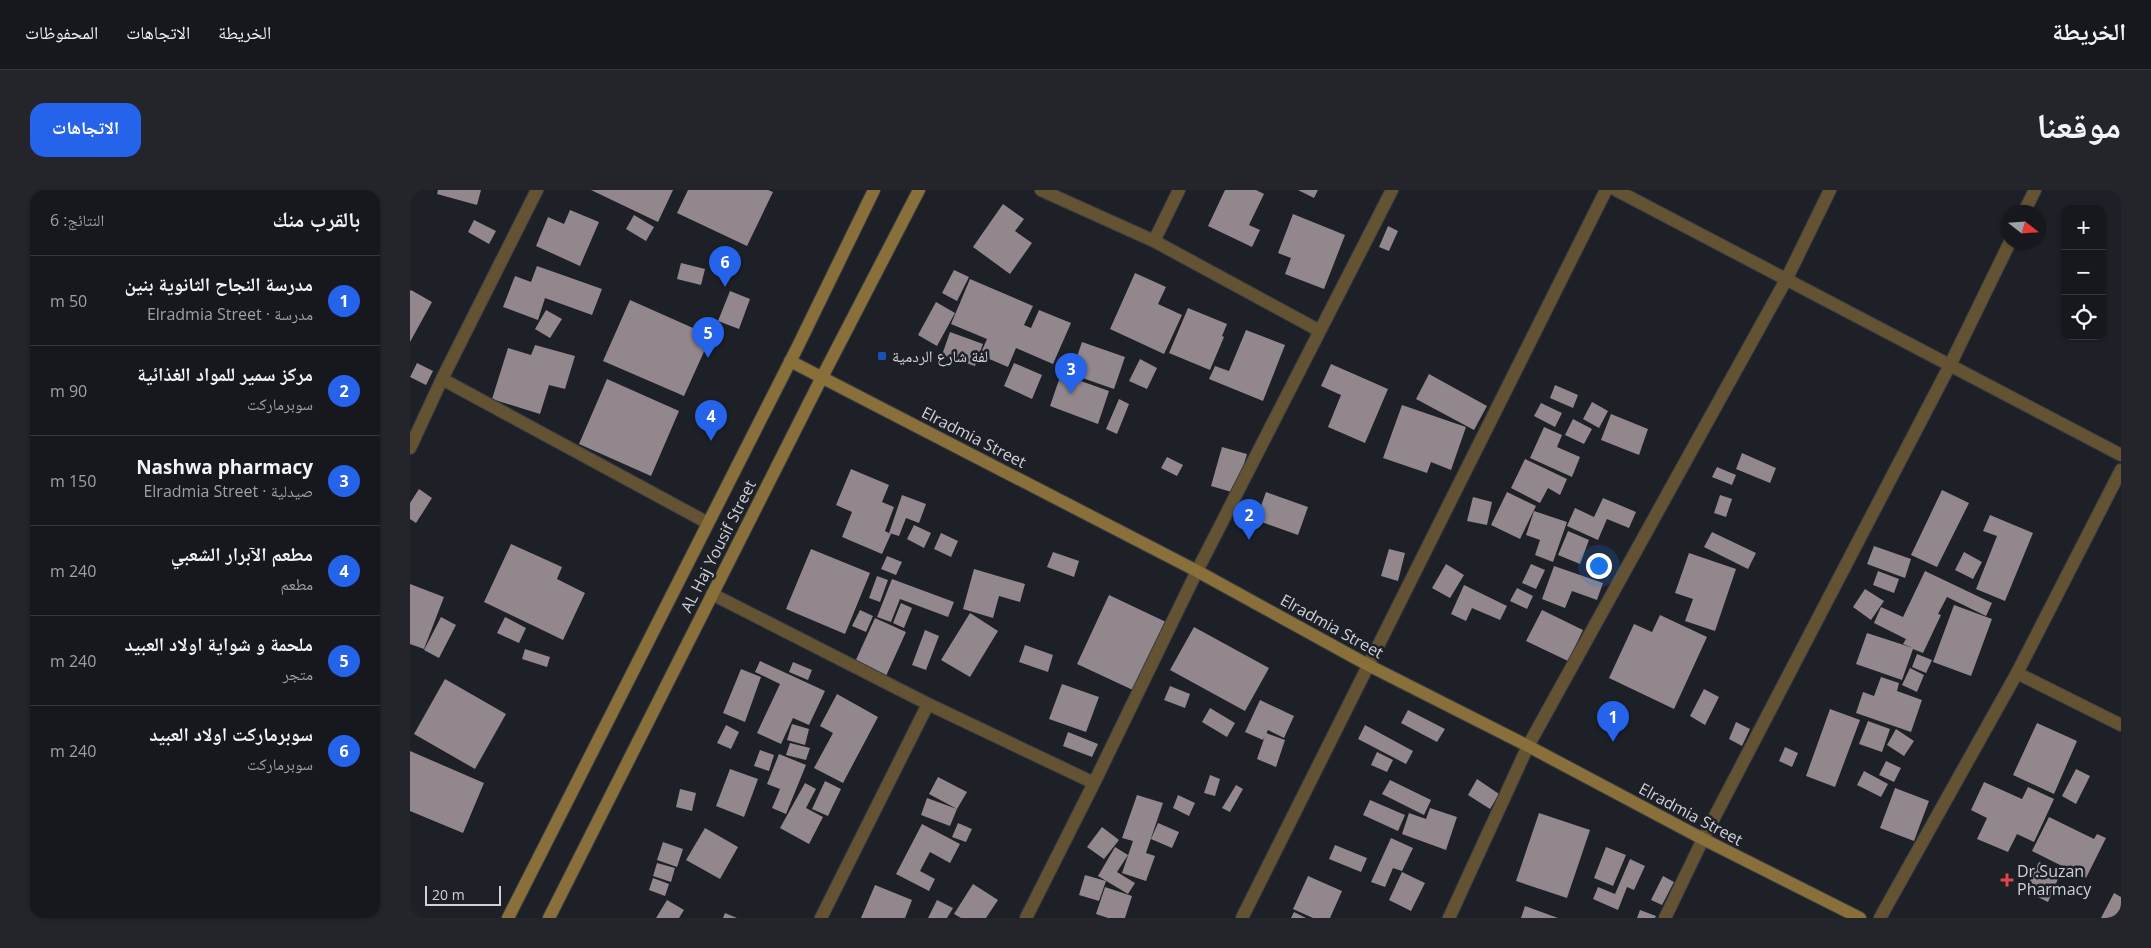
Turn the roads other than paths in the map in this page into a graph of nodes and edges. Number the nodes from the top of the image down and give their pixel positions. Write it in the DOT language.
graph roads {
  1 [pos="537,190"];
  2 [pos="874,190"];
  3 [pos="919,190"];
  4 [pos="1041,190"];
  5 [pos="1179,190"];
  6 [pos="1392,190"];
  7 [pos="1606,190"];
  8 [pos="1616,190"];
  9 [pos="1830,190"];
  10 [pos="2035,190"];
  11 [pos="2028,205"];
  12 [pos="1154,242"];
  13 [pos="2006,250"];
  14 [pos="1787,278"];
  15 [pos="1320,331"];
  16 [pos="790,361"];
  17 [pos="1950,365"];
  18 [pos="822,376"];
  19 [pos="442,379"];
  20 [pos="411,446"];
  21 [pos="2121,455"];
  22 [pos="2121,470"];
  23 [pos="708,523"];
  24 [pos="1197,571"];
  25 [pos="712,594"];
  26 [pos="1368,665"];
  27 [pos="2018,673"];
  28 [pos="928,704"];
  29 [pos="2121,724"];
  30 [pos="1528,746"];
  31 [pos="1094,783"];
  32 [pos="1703,839"];
  33 [pos="508,918"];
  34 [pos="550,918"];
  35 [pos="821,918"];
  36 [pos="1026,918"];
  37 [pos="1242,918"];
  38 [pos="1449,918"];
  39 [pos="1665,918"];
  40 [pos="1860,918"];
  41 [pos="1880,918"];
  1 -- 19 [label="street"];
  2 -- 16 [label="main road, AL Haj Yousif Street"];
  3 -- 18 [label="main road, AL Haj Yousif Street"];
  4 -- 12 [label="street"];
  5 -- 12 [label="street"];
  6 -- 15 [label="street"];
  7 -- 26 [label="street"];
  8 -- 14 [label="street"];
  9 -- 14 [label="street"];
  10 -- 11 [label="street"];
  12 -- 15 [label="street"];
  13 -- 17 [label="street"];
  14 -- 17 [label="street"];
  14 -- 30 [label="street"];
  15 -- 24 [label="street"];
  16 -- 18 [label="main road, Elradmia Street"];
  16 -- 23 [label="main road, AL Haj Yousif Street"];
  17 -- 21 [label="street"];
  17 -- 32 [label="street"];
  18 -- 24 [label="main road, Elradmia Street"];
  18 -- 25 [label="main road, AL Haj Yousif Street"];
  19 -- 20 [label="street"];
  19 -- 23 [label="street"];
  22 -- 27 [label="street"];
  23 -- 33 [label="main road, AL Haj Yousif Street"];
  24 -- 26 [label="main road, Elradmia Street"];
  24 -- 31 [label="street"];
  25 -- 28 [label="street"];
  25 -- 34 [label="main road, AL Haj Yousif Street"];
  26 -- 30 [label="main road, Elradmia Street"];
  26 -- 37 [label="street"];
  27 -- 29 [label="street"];
  27 -- 41 [label="street"];
  28 -- 31 [label="street"];
  28 -- 35 [label="street"];
  30 -- 32 [label="main road, Elradmia Street"];
  30 -- 38 [label="street"];
  31 -- 36 [label="street"];
  32 -- 39 [label="street"];
  32 -- 40 [label="main road, Elradmia Street"];
}
